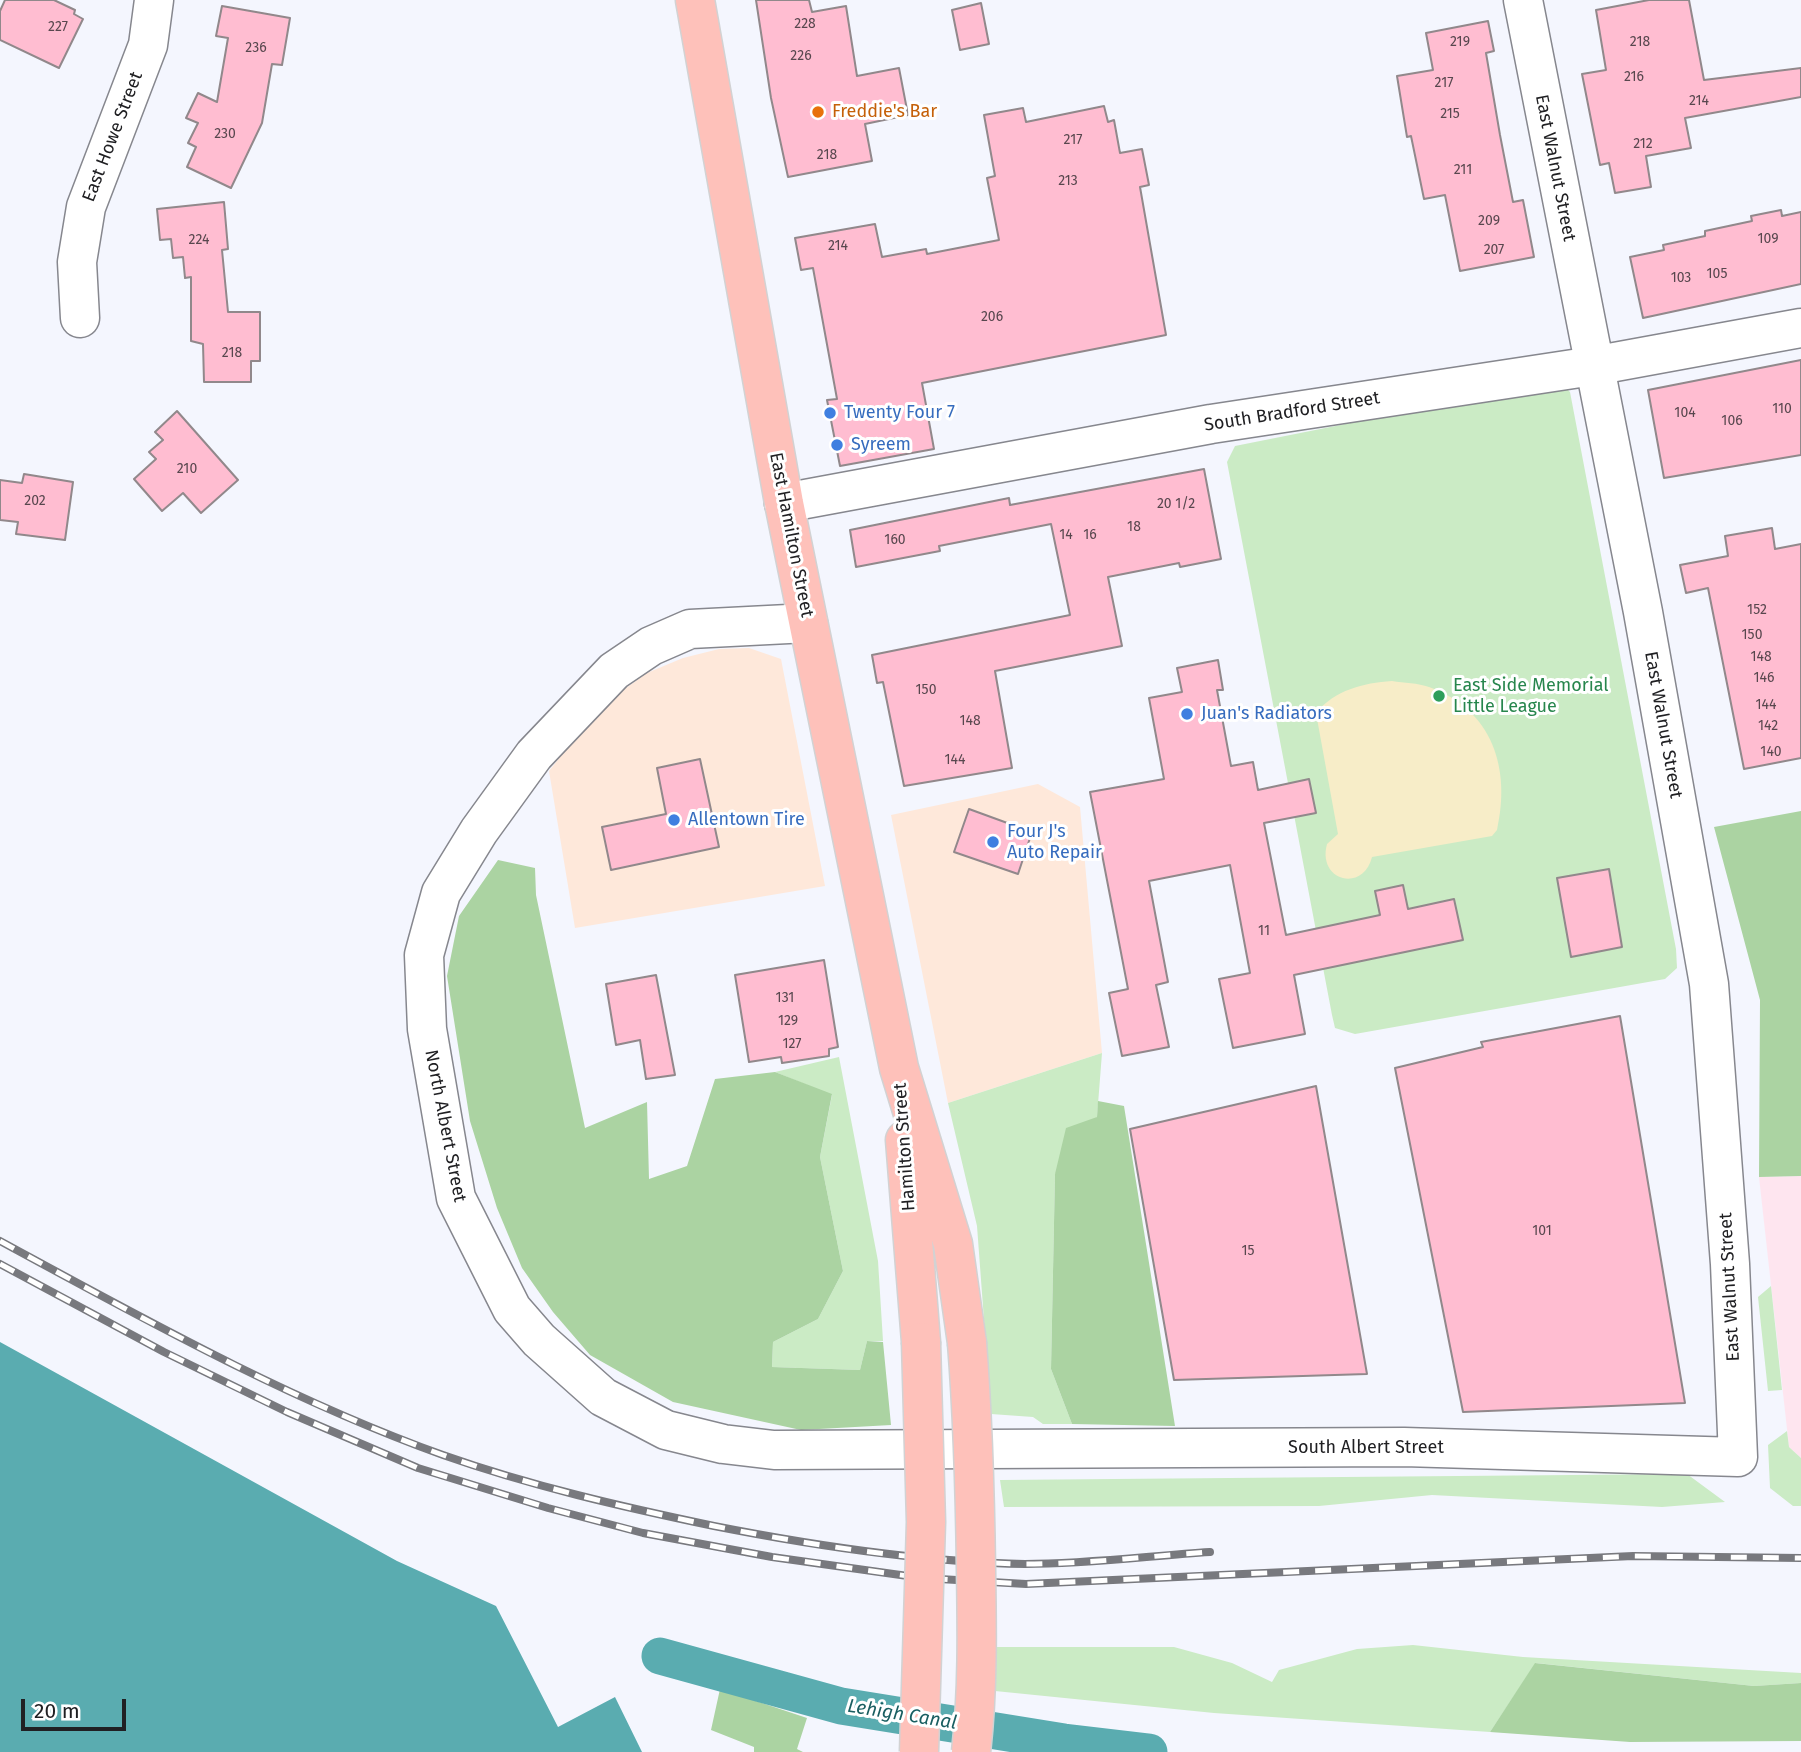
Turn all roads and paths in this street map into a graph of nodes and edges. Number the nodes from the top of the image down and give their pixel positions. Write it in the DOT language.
graph roads {
  1 [pos="154,0"];
  2 [pos="695,0"];
  3 [pos="1523,0"];
  4 [pos="80,318"];
  5 [pos="1801,328"];
  6 [pos="1593,366"];
  7 [pos="784,503"];
  8 [pos="808,623"];
  9 [pos="899,1068"];
  10 [pos="994,1451"];
  11 [pos="1738,1457"];
  12 [pos="919,1752"];
  13 [pos="971,1752"];
  1 -- 4 [label="street, East Howe Street"];
  2 -- 7 [label="main road, East Hamilton Street"];
  3 -- 6 [label="street, East Walnut Street"];
  5 -- 6 [label="street, South Bradford Street"];
  6 -- 7 [label="street, South Bradford Street"];
  6 -- 11 [label="street, East Walnut Street"];
  7 -- 8 [label="main road, East Hamilton Street"];
  8 -- 9 [label="main road, East Hamilton Street"];
  8 -- 10 [label="street, North Albert Street"];
  9 -- 12 [label="main road, Hamilton Street, bridge"];
  9 -- 13 [label="main road, Hamilton Street, bridge"];
  10 -- 11 [label="street, South Albert Street"];
}
